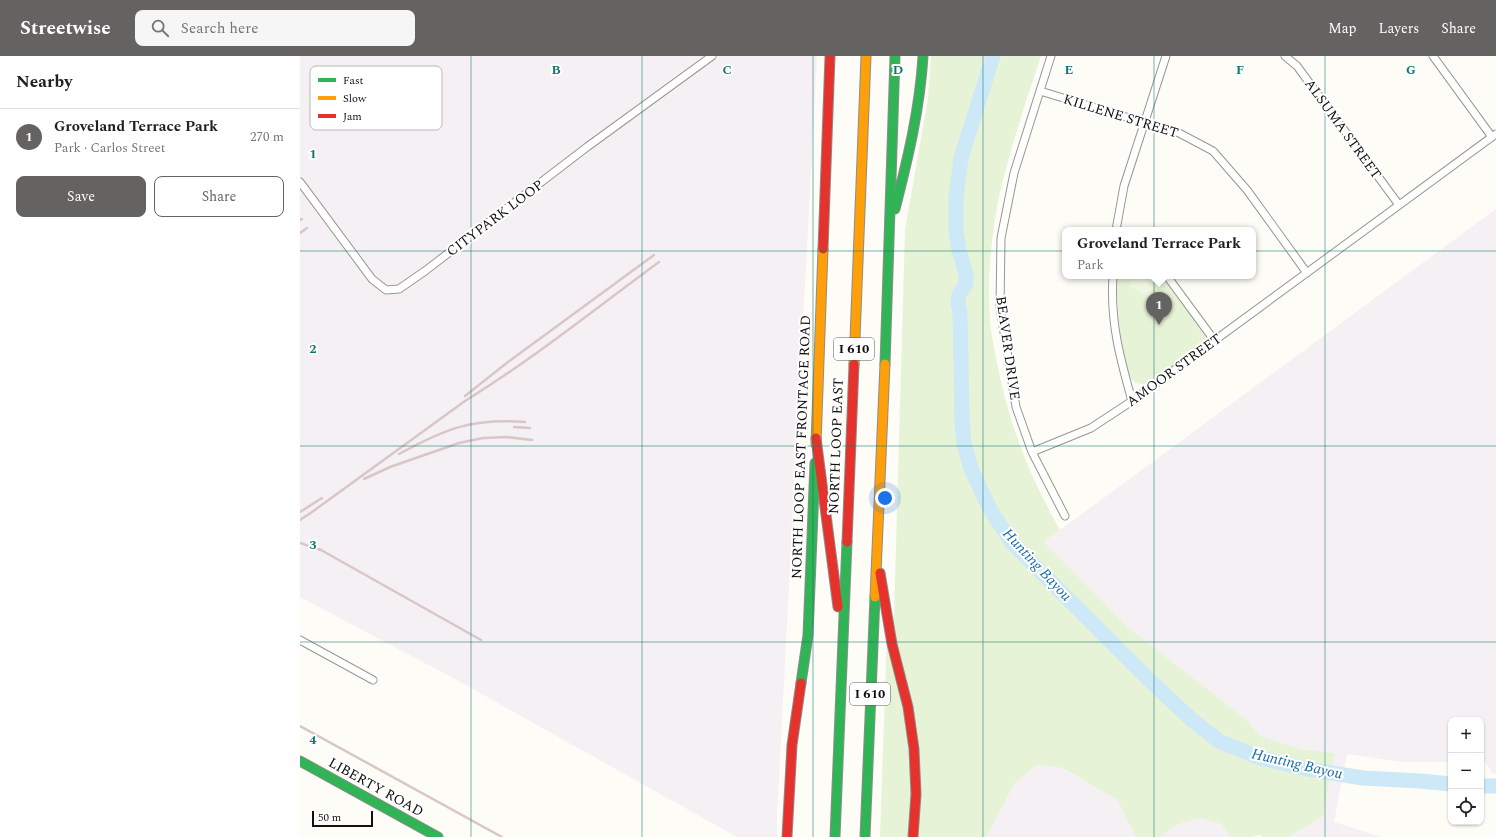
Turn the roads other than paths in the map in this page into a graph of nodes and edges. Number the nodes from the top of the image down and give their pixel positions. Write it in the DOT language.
graph roads {
  1 [pos="712,56"];
  2 [pos="830,56"];
  3 [pos="866,56"];
  4 [pos="895,56"];
  5 [pos="923,56"];
  6 [pos="1050,56"];
  7 [pos="1166,56"];
  8 [pos="1285,56"];
  9 [pos="1433,56"];
  10 [pos="1040,91"];
  11 [pos="1144,123"];
  12 [pos="1494,135"];
  13 [pos="300,182"];
  14 [pos="1399,205"];
  15 [pos="1117,227"];
  16 [pos="890,231"];
  17 [pos="1307,273"];
  18 [pos="1113,279"];
  19 [pos="1169,279"];
  20 [pos="1214,340"];
  21 [pos="1132,401"];
  22 [pos="816,438"];
  23 [pos="1032,452"];
  24 [pos="1065,516"];
  25 [pos="876,551"];
  26 [pos="300,640"];
  27 [pos="842,641"];
  28 [pos="373,680"];
  29 [pos="300,761"];
  30 [pos="438,837"];
  31 [pos="787,837"];
  32 [pos="835,837"];
  33 [pos="865,837"];
  34 [pos="913,837"];
  1 -- 13 [label="street, CITYPARK LOOP"];
  2 -- 22 [label="main road, NORTH LOOP EAST FRONTAGE ROAD"];
  3 -- 27 [label="main road, NORTH LOOP EAST / I 610"];
  4 -- 16 [label="main road, I 610"];
  5 -- 16 [label="main road"];
  6 -- 10 [label="street, BEAVER DRIVE"];
  7 -- 11 [label="street"];
  8 -- 14 [label="street, ALSUMA STREET"];
  9 -- 12 [label="street"];
  10 -- 11 [label="street, KILLENE STREET"];
  10 -- 23 [label="street, BEAVER DRIVE"];
  11 -- 15 [label="street"];
  11 -- 17 [label="street, KILLENE STREET"];
  12 -- 14 [label="street"];
  14 -- 17 [label="street, AMOOR STREET"];
  16 -- 25 [label="main road, I 610"];
  17 -- 20 [label="street, AMOOR STREET"];
  18 -- 21 [label="street"];
  19 -- 20 [label="street"];
  20 -- 21 [label="street, AMOOR STREET"];
  21 -- 23 [label="street, AMOOR STREET"];
  22 -- 27 [label="main road"];
  22 -- 31 [label="main road, NORTH LOOP EAST FRONTAGE ROAD"];
  23 -- 24 [label="street, BEAVER DRIVE"];
  25 -- 33 [label="main road, I 610"];
  25 -- 34 [label="main road"];
  26 -- 28 [label="street"];
  27 -- 32 [label="main road, NORTH LOOP EAST / I 610"];
  29 -- 30 [label="main road, LIBERTY ROAD"];
}
